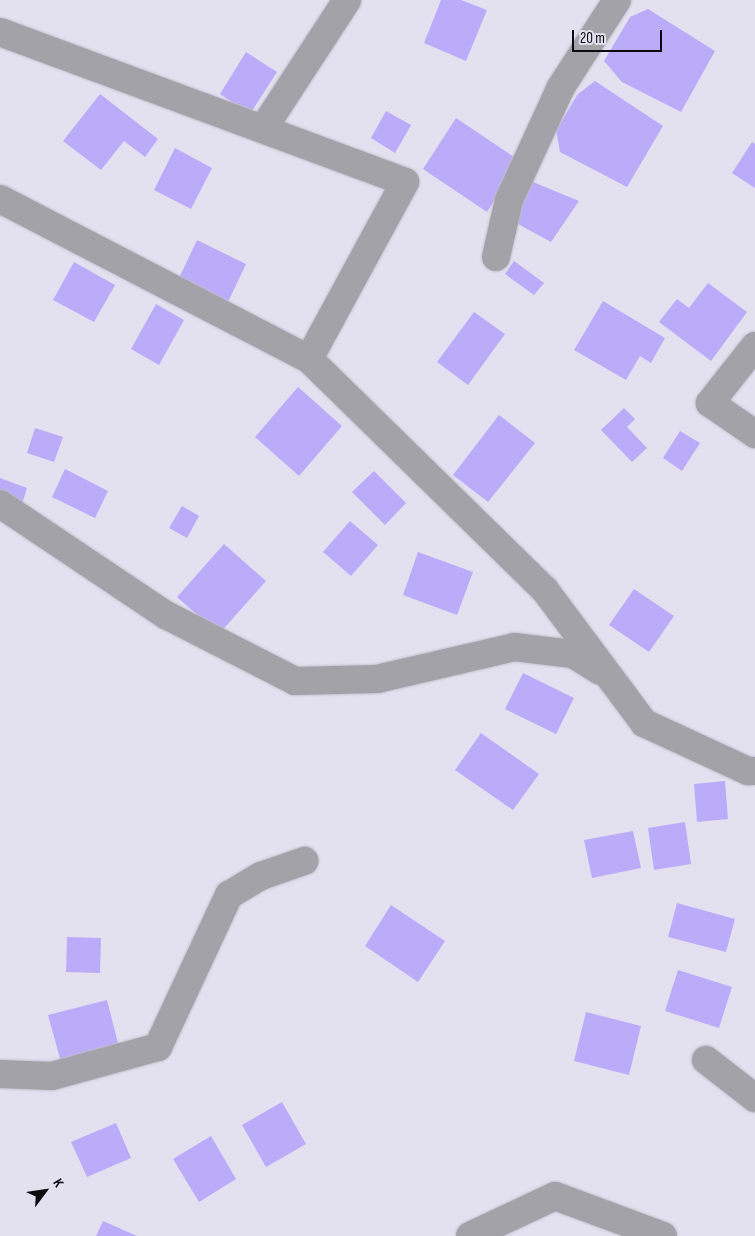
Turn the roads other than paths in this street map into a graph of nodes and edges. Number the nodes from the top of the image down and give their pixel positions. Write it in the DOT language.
graph roads {
  1 [pos="347,0"];
  2 [pos="617,0"];
  3 [pos="0,32"];
  4 [pos="263,130"];
  5 [pos="0,199"];
  6 [pos="496,257"];
  7 [pos="755,346"];
  8 [pos="309,359"];
  9 [pos="755,434"];
  10 [pos="0,504"];
  11 [pos="610,678"];
  12 [pos="755,771"];
  13 [pos="304,861"];
  14 [pos="706,1060"];
  15 [pos="0,1074"];
  16 [pos="755,1098"];
  17 [pos="470,1236"];
  18 [pos="663,1236"];
  1 -- 4 [label="street"];
  2 -- 6 [label="street"];
  3 -- 4 [label="street"];
  4 -- 8 [label="street"];
  5 -- 8 [label="street"];
  7 -- 9 [label="street"];
  8 -- 11 [label="street"];
  10 -- 11 [label="street"];
  11 -- 12 [label="street"];
  13 -- 15 [label="street"];
  14 -- 16 [label="street"];
  17 -- 18 [label="street"];
}
